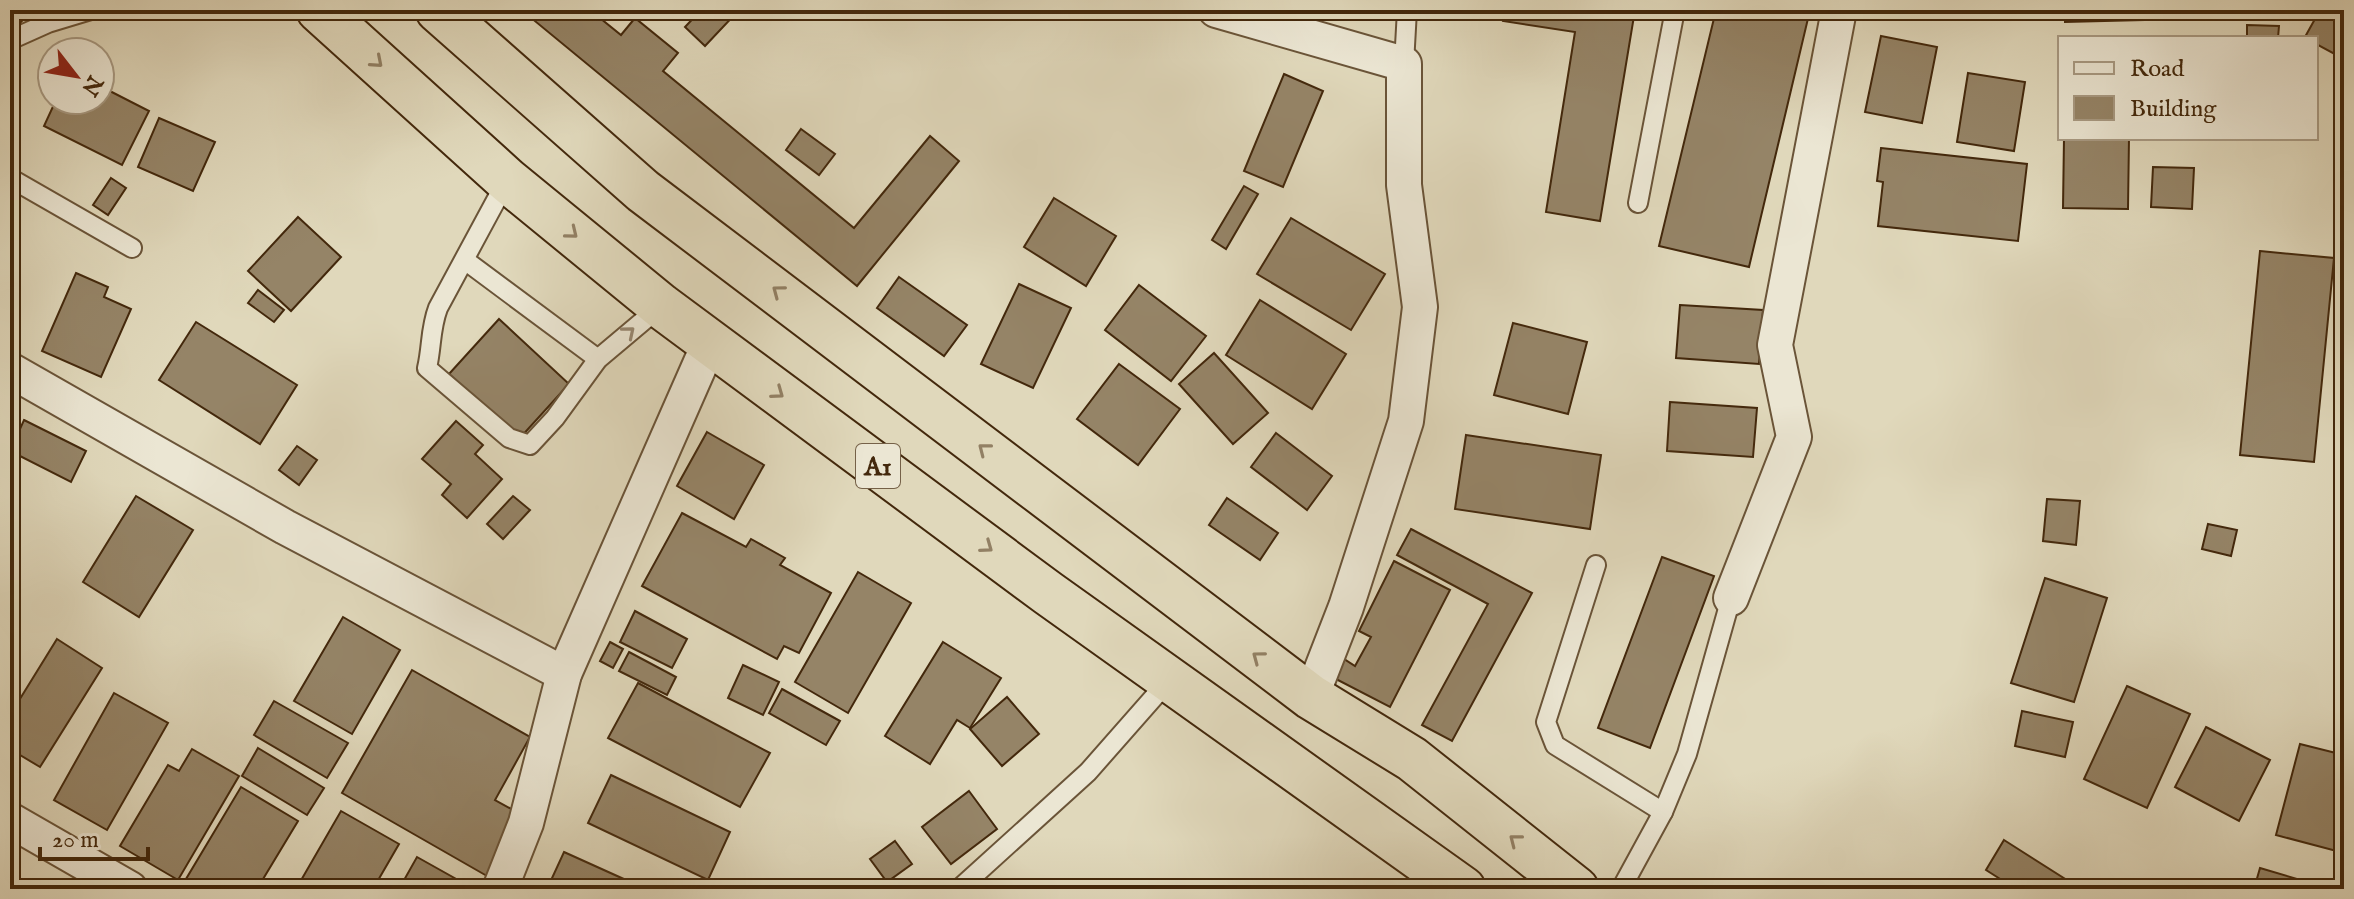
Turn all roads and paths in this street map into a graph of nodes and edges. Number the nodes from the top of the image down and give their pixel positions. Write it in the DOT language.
graph roads {
  1 [pos="91,10"];
  2 [pos="319,10"];
  3 [pos="438,10"];
  4 [pos="1216,10"];
  5 [pos="1407,10"];
  6 [pos="1675,10"];
  7 [pos="1839,10"];
  8 [pos="10,40"];
  9 [pos="1404,64"];
  10 [pos="10,178"];
  11 [pos="507,180"];
  12 [pos="1638,203"];
  13 [pos="132,248"];
  14 [pos="466,261"];
  15 [pos="661,306"];
  16 [pos="710,342"];
  17 [pos="598,359"];
  18 [pos="10,370"];
  19 [pos="1596,565"];
  20 [pos="1731,598"];
  21 [pos="564,674"];
  22 [pos="1169,680"];
  23 [pos="1311,697"];
  24 [pos="1663,812"];
  25 [pos="10,820"];
  26 [pos="130,889"];
  27 [pos="500,889"];
  28 [pos="959,889"];
  29 [pos="1463,889"];
  30 [pos="1576,889"];
  31 [pos="1621,889"];
  1 -- 8 [label="lane"];
  2 -- 11 [label="highway, A1, one-way"];
  23 -- 3 [label="highway, one-way"];
  4 -- 9 [label="street"];
  5 -- 9 [label="lane"];
  6 -- 12 [label="lane"];
  7 -- 20 [label="street"];
  9 -- 23 [label="street"];
  10 -- 13 [label="lane"];
  11 -- 14 [label="lane"];
  11 -- 15 [label="highway, A1, one-way"];
  14 -- 17 [label="lane"];
  14 -- 17 [label="lane"];
  15 -- 16 [label="highway, A1"];
  17 -- 15 [label="lane, one-way"];
  16 -- 21 [label="street"];
  16 -- 22 [label="highway, A1, one-way"];
  18 -- 21 [label="street"];
  19 -- 24 [label="lane"];
  20 -- 24 [label="lane"];
  21 -- 27 [label="street"];
  22 -- 28 [label="lane"];
  22 -- 29 [label="highway, A1"];
  30 -- 23 [label="highway, one-way"];
  24 -- 31 [label="lane"];
  25 -- 26 [label="street"];
}
